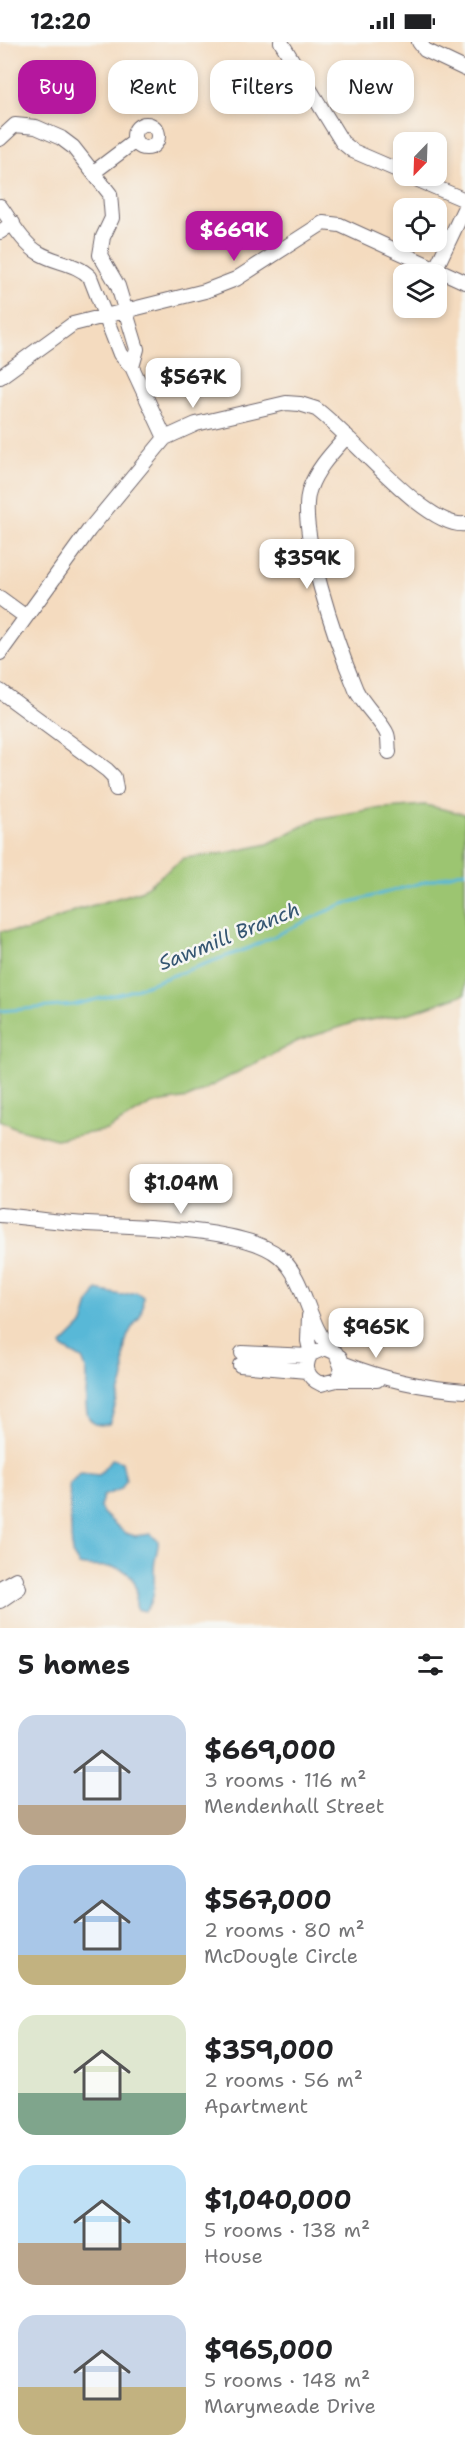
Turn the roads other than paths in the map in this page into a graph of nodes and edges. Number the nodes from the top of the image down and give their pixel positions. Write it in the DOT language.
graph roads {
  1 [pos="281,42"];
  2 [pos="418,42"];
  3 [pos="465,69"];
  4 [pos="1,136"];
  5 [pos="135,141"];
  6 [pos="393,168"];
  7 [pos="94,172"];
  8 [pos="432,186"];
  9 [pos="465,200"];
  10 [pos="0,206"];
  11 [pos="465,207"];
  12 [pos="13,224"];
  13 [pos="0,232"];
  14 [pos="427,264"];
  15 [pos="438,264"];
  16 [pos="447,273"];
  17 [pos="465,282"];
  18 [pos="124,311"];
  19 [pos="106,316"];
  20 [pos="132,367"];
  21 [pos="0,377"];
  22 [pos="347,436"];
  23 [pos="165,438"];
  24 [pos="465,524"];
  25 [pos="0,598"];
  26 [pos="26,617"];
  27 [pos="0,653"];
  28 [pos="0,691"];
  29 [pos="389,752"];
  30 [pos="116,789"];
  31 [pos="0,1215"];
  32 [pos="307,1305"];
  33 [pos="336,1353"];
  34 [pos="311,1355"];
  35 [pos="307,1371"];
  36 [pos="337,1380"];
  37 [pos="395,1380"];
  38 [pos="465,1391"];
  39 [pos="0,1588"];
  40 [pos="0,1601"];
  1 -- 6 [label="street"];
  2 -- 3 [label="street"];
  4 -- 7 [label="street"];
  5 -- 7 [label="street"];
  7 -- 18 [label="street"];
  8 -- 9 [label="street"];
  10 -- 12 [label="street"];
  11 -- 15 [label="street"];
  12 -- 13 [label="street"];
  12 -- 19 [label="street"];
  14 -- 18 [label="street"];
  16 -- 17 [label="street"];
  18 -- 19 [label="street"];
  18 -- 20 [label="street"];
  19 -- 20 [label="street"];
  19 -- 21 [label="street"];
  20 -- 23 [label="street"];
  22 -- 23 [label="street"];
  22 -- 24 [label="street"];
  22 -- 29 [label="street"];
  23 -- 26 [label="street"];
  25 -- 26 [label="street"];
  26 -- 27 [label="street"];
  28 -- 30 [label="street"];
  31 -- 32 [label="street"];
  32 -- 33 [label="street"];
  32 -- 34 [label="street"];
  33 -- 34 [label="street"];
  33 -- 36 [label="street"];
  33 -- 37 [label="street"];
  34 -- 35 [label="street"];
  34 -- 35 [label="street"];
  35 -- 36 [label="street"];
  36 -- 37 [label="street"];
  37 -- 38 [label="street"];
  39 -- 40 [label="street"];
}
